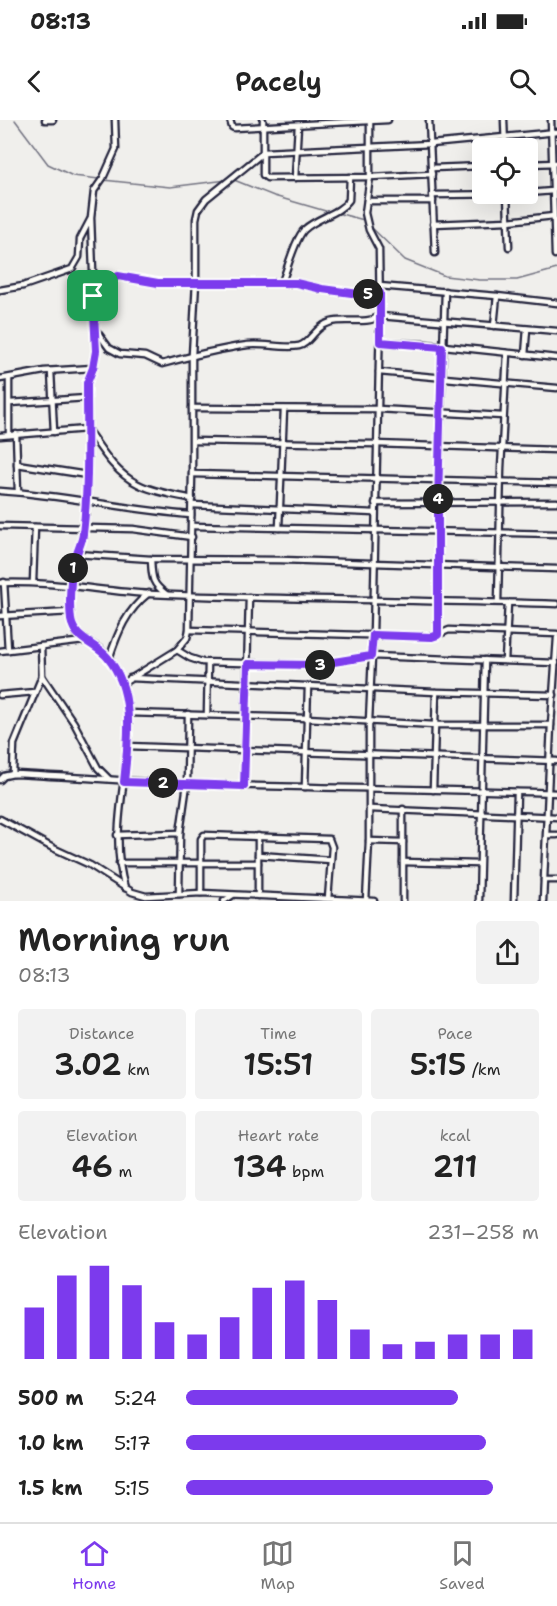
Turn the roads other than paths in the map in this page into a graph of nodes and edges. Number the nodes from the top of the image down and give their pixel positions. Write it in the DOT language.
graph roads {
  1 [pos="45,120"];
  2 [pos="53,120"];
  3 [pos="115,120"];
  4 [pos="230,120"];
  5 [pos="263,120"];
  6 [pos="388,120"];
  7 [pos="429,120"];
  8 [pos="504,120"];
  9 [pos="551,120"];
  10 [pos="370,121"];
  11 [pos="298,125"];
  12 [pos="264,127"];
  13 [pos="554,133"];
  14 [pos="505,137"];
  15 [pos="431,144"];
  16 [pos="371,147"];
  17 [pos="264,152"];
  18 [pos="296,152"];
  19 [pos="555,163"];
  20 [pos="538,164"];
  21 [pos="472,167"];
  22 [pos="432,171"];
  23 [pos="350,177"];
  24 [pos="370,177"];
  25 [pos="295,178"];
  26 [pos="555,183"];
  27 [pos="553,191"];
  28 [pos="538,192"];
  29 [pos="472,196"];
  30 [pos="433,198"];
  31 [pos="367,201"];
  32 [pos="507,204"];
  33 [pos="555,209"];
  34 [pos="554,216"];
  35 [pos="91,218"];
  36 [pos="508,221"];
  37 [pos="434,224"];
  38 [pos="556,238"];
  39 [pos="509,248"];
  40 [pos="435,253"];
  41 [pos="555,255"];
  42 [pos="196,282"];
  43 [pos="282,282"];
  44 [pos="379,286"];
  45 [pos="0,290"];
  46 [pos="445,291"];
  47 [pos="380,293"];
  48 [pos="93,296"];
  49 [pos="496,296"];
  50 [pos="557,303"];
  51 [pos="380,316"];
  52 [pos="443,321"];
  53 [pos="494,326"];
  54 [pos="95,329"];
  55 [pos="527,329"];
  56 [pos="557,331"];
  57 [pos="380,342"];
  58 [pos="442,347"];
  59 [pos="507,353"];
  60 [pos="192,355"];
  61 [pos="525,355"];
  62 [pos="557,358"];
  63 [pos="93,368"];
  64 [pos="51,371"];
  65 [pos="379,372"];
  66 [pos="442,377"];
  67 [pos="9,378"];
  68 [pos="0,379"];
  69 [pos="505,385"];
  70 [pos="557,388"];
  71 [pos="87,398"];
  72 [pos="54,400"];
  73 [pos="10,403"];
  74 [pos="192,408"];
  75 [pos="284,409"];
  76 [pos="378,409"];
  77 [pos="442,413"];
  78 [pos="503,416"];
  79 [pos="87,429"];
  80 [pos="54,432"];
  81 [pos="16,434"];
  82 [pos="9,435"];
  83 [pos="0,436"];
  84 [pos="193,441"];
  85 [pos="283,442"];
  86 [pos="376,444"];
  87 [pos="441,446"];
  88 [pos="502,449"];
  89 [pos="557,450"];
  90 [pos="17,464"];
  91 [pos="87,474"];
  92 [pos="192,474"];
  93 [pos="281,475"];
  94 [pos="376,478"];
  95 [pos="439,481"];
  96 [pos="500,482"];
  97 [pos="557,483"];
  98 [pos="0,490"];
  99 [pos="18,492"];
  100 [pos="86,500"];
  101 [pos="192,502"];
  102 [pos="500,502"];
  103 [pos="557,502"];
  104 [pos="375,503"];
  105 [pos="438,503"];
  106 [pos="279,509"];
  107 [pos="375,513"];
  108 [pos="191,515"];
  109 [pos="0,526"];
  110 [pos="192,526"];
  111 [pos="35,527"];
  112 [pos="83,527"];
  113 [pos="279,528"];
  114 [pos="374,530"];
  115 [pos="438,532"];
  116 [pos="499,534"];
  117 [pos="557,534"];
  118 [pos="192,537"];
  119 [pos="76,554"];
  120 [pos="151,559"];
  121 [pos="191,559"];
  122 [pos="373,564"];
  123 [pos="438,565"];
  124 [pos="498,568"];
  125 [pos="557,569"];
  126 [pos="2,582"];
  127 [pos="33,582"];
  128 [pos="72,585"];
  129 [pos="149,593"];
  130 [pos="166,594"];
  131 [pos="189,595"];
  132 [pos="249,597"];
  133 [pos="373,599"];
  134 [pos="437,600"];
  135 [pos="498,602"];
  136 [pos="508,603"];
  137 [pos="557,604"];
  138 [pos="71,612"];
  139 [pos="3,616"];
  140 [pos="189,630"];
  141 [pos="248,633"];
  142 [pos="505,633"];
  143 [pos="373,635"];
  144 [pos="438,635"];
  145 [pos="557,636"];
  146 [pos="84,641"];
  147 [pos="41,646"];
  148 [pos="8,650"];
  149 [pos="177,650"];
  150 [pos="0,651"];
  151 [pos="371,656"];
  152 [pos="109,658"];
  153 [pos="485,660"];
  154 [pos="505,661"];
  155 [pos="208,663"];
  156 [pos="556,663"];
  157 [pos="248,664"];
  158 [pos="42,676"];
  159 [pos="130,678"];
  160 [pos="208,682"];
  161 [pos="122,684"];
  162 [pos="248,684"];
  163 [pos="308,686"];
  164 [pos="370,689"];
  165 [pos="35,692"];
  166 [pos="436,692"];
  167 [pos="484,694"];
  168 [pos="0,695"];
  169 [pos="554,695"];
  170 [pos="555,704"];
  171 [pos="128,713"];
  172 [pos="188,714"];
  173 [pos="207,715"];
  174 [pos="246,716"];
  175 [pos="307,718"];
  176 [pos="369,721"];
  177 [pos="435,725"];
  178 [pos="551,725"];
  179 [pos="482,726"];
  180 [pos="128,747"];
  181 [pos="188,748"];
  182 [pos="245,750"];
  183 [pos="306,751"];
  184 [pos="369,754"];
  185 [pos="434,756"];
  186 [pos="482,759"];
  187 [pos="550,761"];
  188 [pos="557,761"];
  189 [pos="13,774"];
  190 [pos="110,779"];
  191 [pos="0,780"];
  192 [pos="124,782"];
  193 [pos="187,784"];
  194 [pos="244,786"];
  195 [pos="305,787"];
  196 [pos="369,788"];
  197 [pos="433,790"];
  198 [pos="481,791"];
  199 [pos="516,792"];
  200 [pos="549,793"];
  201 [pos="557,793"];
  202 [pos="370,809"];
  203 [pos="404,810"];
  204 [pos="481,813"];
  205 [pos="516,816"];
  206 [pos="548,816"];
  207 [pos="557,817"];
  208 [pos="0,819"];
  209 [pos="180,833"];
  210 [pos="117,835"];
  211 [pos="547,835"];
  212 [pos="258,836"];
  213 [pos="557,836"];
  214 [pos="369,842"];
  215 [pos="403,842"];
  216 [pos="258,855"];
  217 [pos="331,860"];
  218 [pos="178,862"];
  219 [pos="403,862"];
  220 [pos="119,863"];
  221 [pos="201,863"];
  222 [pos="258,863"];
  223 [pos="479,864"];
  224 [pos="544,880"];
  225 [pos="557,880"];
  226 [pos="125,888"];
  227 [pos="201,893"];
  228 [pos="178,894"];
  229 [pos="233,895"];
  230 [pos="258,896"];
  231 [pos="328,899"];
  232 [pos="224,901"];
  233 [pos="366,901"];
  234 [pos="374,901"];
  235 [pos="403,901"];
  236 [pos="479,901"];
  237 [pos="514,901"];
  238 [pos="543,901"];
  1 -- 2 [label="street"];
  3 -- 35 [label="street"];
  4 -- 12 [label="street"];
  5 -- 12 [label="street"];
  6 -- 10 [label="street"];
  7 -- 15 [label="street"];
  8 -- 14 [label="street"];
  9 -- 13 [label="street"];
  10 -- 11 [label="street"];
  10 -- 16 [label="street"];
  11 -- 12 [label="street"];
  11 -- 18 [label="street"];
  12 -- 17 [label="street"];
  13 -- 14 [label="street"];
  13 -- 19 [label="street"];
  14 -- 15 [label="street"];
  15 -- 16 [label="street"];
  15 -- 22 [label="street"];
  16 -- 18 [label="street"];
  16 -- 24 [label="street"];
  17 -- 18 [label="street"];
  17 -- 25 [label="street"];
  17 -- 42 [label="street"];
  18 -- 25 [label="street"];
  19 -- 20 [label="street"];
  19 -- 26 [label="street"];
  21 -- 22 [label="street"];
  22 -- 24 [label="street"];
  22 -- 30 [label="street"];
  23 -- 24 [label="street"];
  23 -- 25 [label="street"];
  23 -- 43 [label="street"];
  24 -- 31 [label="street"];
  26 -- 27 [label="street"];
  27 -- 28 [label="street"];
  27 -- 33 [label="street"];
  29 -- 30 [label="street"];
  30 -- 31 [label="street"];
  30 -- 37 [label="street"];
  31 -- 44 [label="street"];
  32 -- 36 [label="street"];
  33 -- 34 [label="street"];
  34 -- 36 [label="street"];
  34 -- 38 [label="street"];
  35 -- 45 [label="street"];
  35 -- 48 [label="street"];
  36 -- 37 [label="street"];
  36 -- 39 [label="street"];
  37 -- 40 [label="street"];
  38 -- 41 [label="street"];
  42 -- 43 [label="street"];
  42 -- 48 [label="street"];
  42 -- 60 [label="street"];
  43 -- 47 [label="street"];
  44 -- 46 [label="street"];
  44 -- 47 [label="street"];
  46 -- 49 [label="street"];
  46 -- 52 [label="street"];
  47 -- 51 [label="street"];
  48 -- 54 [label="street"];
  49 -- 50 [label="street"];
  49 -- 53 [label="street"];
  51 -- 52 [label="street"];
  51 -- 57 [label="street"];
  51 -- 60 [label="street"];
  52 -- 53 [label="street"];
  52 -- 58 [label="street"];
  53 -- 55 [label="street"];
  54 -- 60 [label="street"];
  54 -- 63 [label="street"];
  55 -- 56 [label="street"];
  55 -- 61 [label="street"];
  57 -- 58 [label="street"];
  57 -- 65 [label="street"];
  58 -- 59 [label="street"];
  58 -- 66 [label="street"];
  59 -- 61 [label="street"];
  59 -- 69 [label="street"];
  60 -- 74 [label="street"];
  61 -- 62 [label="street"];
  63 -- 64 [label="street"];
  63 -- 71 [label="street"];
  64 -- 67 [label="street"];
  64 -- 72 [label="street"];
  65 -- 66 [label="street"];
  65 -- 76 [label="street"];
  66 -- 69 [label="street"];
  66 -- 77 [label="street"];
  67 -- 68 [label="street"];
  67 -- 73 [label="street"];
  69 -- 70 [label="street"];
  69 -- 78 [label="street"];
  71 -- 72 [label="street"];
  71 -- 79 [label="street"];
  72 -- 73 [label="street"];
  72 -- 80 [label="street"];
  73 -- 82 [label="street"];
  74 -- 75 [label="street"];
  74 -- 84 [label="street"];
  75 -- 76 [label="street"];
  75 -- 85 [label="street"];
  76 -- 77 [label="street"];
  76 -- 86 [label="street"];
  77 -- 78 [label="street"];
  77 -- 87 [label="street"];
  78 -- 88 [label="street"];
  79 -- 80 [label="street"];
  79 -- 91 [label="street"];
  79 -- 101 [label="street"];
  80 -- 81 [label="street"];
  81 -- 82 [label="street"];
  81 -- 90 [label="street"];
  82 -- 83 [label="street"];
  84 -- 85 [label="street"];
  84 -- 92 [label="street"];
  85 -- 86 [label="street"];
  85 -- 93 [label="street"];
  86 -- 87 [label="street"];
  86 -- 94 [label="street"];
  87 -- 88 [label="street"];
  87 -- 95 [label="street"];
  88 -- 89 [label="street"];
  88 -- 96 [label="street"];
  90 -- 91 [label="street"];
  90 -- 99 [label="street"];
  91 -- 100 [label="street"];
  92 -- 93 [label="street"];
  92 -- 101 [label="street"];
  93 -- 94 [label="street"];
  93 -- 106 [label="street"];
  94 -- 95 [label="street"];
  94 -- 104 [label="street"];
  95 -- 96 [label="street"];
  95 -- 105 [label="street"];
  96 -- 97 [label="street"];
  96 -- 102 [label="street"];
  98 -- 99 [label="street"];
  99 -- 100 [label="street"];
  100 -- 108 [label="street"];
  100 -- 112 [label="street"];
  101 -- 106 [label="street"];
  101 -- 108 [label="street"];
  102 -- 103 [label="street"];
  102 -- 105 [label="street"];
  102 -- 116 [label="street"];
  104 -- 105 [label="street"];
  104 -- 107 [label="street"];
  105 -- 115 [label="street"];
  106 -- 107 [label="street"];
  106 -- 113 [label="street"];
  107 -- 114 [label="street"];
  108 -- 110 [label="street"];
  109 -- 111 [label="street"];
  110 -- 113 [label="street"];
  110 -- 118 [label="street"];
  111 -- 112 [label="street"];
  111 -- 127 [label="street"];
  112 -- 118 [label="street"];
  112 -- 119 [label="street"];
  113 -- 114 [label="street"];
  114 -- 115 [label="street"];
  114 -- 122 [label="street"];
  115 -- 116 [label="street"];
  115 -- 123 [label="street"];
  116 -- 117 [label="street"];
  116 -- 124 [label="street"];
  118 -- 121 [label="street"];
  119 -- 120 [label="street"];
  119 -- 128 [label="street"];
  120 -- 121 [label="street"];
  120 -- 130 [label="street"];
  121 -- 122 [label="street"];
  121 -- 131 [label="street"];
  122 -- 123 [label="street"];
  122 -- 133 [label="street"];
  123 -- 124 [label="street"];
  123 -- 134 [label="street"];
  124 -- 125 [label="street"];
  124 -- 135 [label="street"];
  126 -- 127 [label="street"];
  126 -- 139 [label="street"];
  127 -- 128 [label="street"];
  128 -- 129 [label="street"];
  128 -- 138 [label="street"];
  129 -- 130 [label="street"];
  129 -- 152 [label="street"];
  130 -- 131 [label="street"];
  131 -- 132 [label="street"];
  131 -- 140 [label="street"];
  132 -- 133 [label="street"];
  132 -- 141 [label="street"];
  133 -- 134 [label="street"];
  133 -- 143 [label="street"];
  134 -- 135 [label="street"];
  134 -- 144 [label="street"];
  135 -- 136 [label="street"];
  136 -- 137 [label="street"];
  136 -- 142 [label="street"];
  138 -- 139 [label="street"];
  138 -- 146 [label="street"];
  139 -- 148 [label="street"];
  140 -- 141 [label="street"];
  140 -- 149 [label="street"];
  141 -- 143 [label="street"];
  141 -- 157 [label="street"];
  142 -- 144 [label="street"];
  142 -- 145 [label="street"];
  142 -- 154 [label="street"];
  143 -- 144 [label="street"];
  143 -- 151 [label="street"];
  145 -- 156 [label="street"];
  146 -- 147 [label="street"];
  146 -- 152 [label="street"];
  147 -- 148 [label="street"];
  147 -- 158 [label="street"];
  148 -- 150 [label="street"];
  149 -- 155 [label="street"];
  149 -- 159 [label="street"];
  151 -- 153 [label="street"];
  151 -- 157 [label="street"];
  151 -- 164 [label="street"];
  152 -- 161 [label="street"];
  153 -- 154 [label="street"];
  153 -- 167 [label="street"];
  154 -- 156 [label="street"];
  155 -- 157 [label="street"];
  155 -- 160 [label="street"];
  156 -- 169 [label="street"];
  157 -- 162 [label="street"];
  158 -- 165 [label="street"];
  158 -- 190 [label="street"];
  159 -- 160 [label="street"];
  159 -- 161 [label="street"];
  160 -- 162 [label="street"];
  160 -- 173 [label="street"];
  161 -- 171 [label="street"];
  162 -- 163 [label="street"];
  162 -- 174 [label="street"];
  163 -- 164 [label="street"];
  163 -- 175 [label="street"];
  164 -- 166 [label="street"];
  164 -- 176 [label="street"];
  165 -- 168 [label="street"];
  165 -- 189 [label="street"];
  166 -- 167 [label="street"];
  166 -- 177 [label="street"];
  167 -- 169 [label="street"];
  167 -- 179 [label="street"];
  169 -- 170 [label="street"];
  170 -- 178 [label="street"];
  171 -- 172 [label="street"];
  171 -- 180 [label="street"];
  172 -- 173 [label="street"];
  172 -- 181 [label="street"];
  173 -- 174 [label="street"];
  174 -- 175 [label="street"];
  174 -- 182 [label="street"];
  175 -- 176 [label="street"];
  175 -- 183 [label="street"];
  176 -- 177 [label="street"];
  176 -- 184 [label="street"];
  177 -- 179 [label="street"];
  177 -- 185 [label="street"];
  178 -- 179 [label="street"];
  178 -- 187 [label="street"];
  179 -- 186 [label="street"];
  180 -- 181 [label="street"];
  180 -- 192 [label="street"];
  181 -- 182 [label="street"];
  181 -- 193 [label="street"];
  182 -- 183 [label="street"];
  182 -- 194 [label="street"];
  183 -- 184 [label="street"];
  183 -- 195 [label="street"];
  184 -- 185 [label="street"];
  184 -- 196 [label="street"];
  185 -- 186 [label="street"];
  185 -- 197 [label="street"];
  186 -- 187 [label="street"];
  186 -- 198 [label="street"];
  187 -- 188 [label="street"];
  187 -- 200 [label="street"];
  189 -- 190 [label="street"];
  189 -- 191 [label="street"];
  190 -- 192 [label="street"];
  192 -- 193 [label="street"];
  192 -- 210 [label="street"];
  193 -- 194 [label="street"];
  193 -- 209 [label="street"];
  194 -- 195 [label="street"];
  195 -- 196 [label="street"];
  196 -- 197 [label="street"];
  196 -- 202 [label="street"];
  197 -- 198 [label="street"];
  198 -- 199 [label="street"];
  198 -- 204 [label="street"];
  199 -- 200 [label="street"];
  199 -- 205 [label="street"];
  200 -- 201 [label="street"];
  200 -- 206 [label="street"];
  202 -- 203 [label="street"];
  202 -- 214 [label="street"];
  203 -- 204 [label="street"];
  203 -- 215 [label="street"];
  204 -- 205 [label="street"];
  204 -- 223 [label="street"];
  205 -- 206 [label="street"];
  205 -- 237 [label="street"];
  206 -- 207 [label="street"];
  206 -- 211 [label="street"];
  208 -- 226 [label="street"];
  209 -- 210 [label="street"];
  209 -- 218 [label="street"];
  210 -- 220 [label="street"];
  211 -- 213 [label="street"];
  211 -- 224 [label="street"];
  212 -- 216 [label="street"];
  212 -- 217 [label="street"];
  212 -- 221 [label="street"];
  214 -- 215 [label="street"];
  214 -- 233 [label="street"];
  215 -- 219 [label="street"];
  216 -- 217 [label="street"];
  216 -- 222 [label="street"];
  217 -- 231 [label="street"];
  218 -- 220 [label="street"];
  218 -- 221 [label="street"];
  218 -- 228 [label="street"];
  219 -- 223 [label="street"];
  219 -- 235 [label="street"];
  220 -- 226 [label="street"];
  221 -- 222 [label="street"];
  221 -- 227 [label="street"];
  222 -- 230 [label="street"];
  223 -- 236 [label="street"];
  224 -- 225 [label="street"];
  224 -- 238 [label="street"];
  226 -- 228 [label="street"];
  227 -- 228 [label="street"];
  227 -- 229 [label="street"];
  229 -- 230 [label="street"];
  229 -- 232 [label="street"];
  230 -- 231 [label="street"];
  231 -- 233 [label="street"];
  233 -- 234 [label="street"];
}
